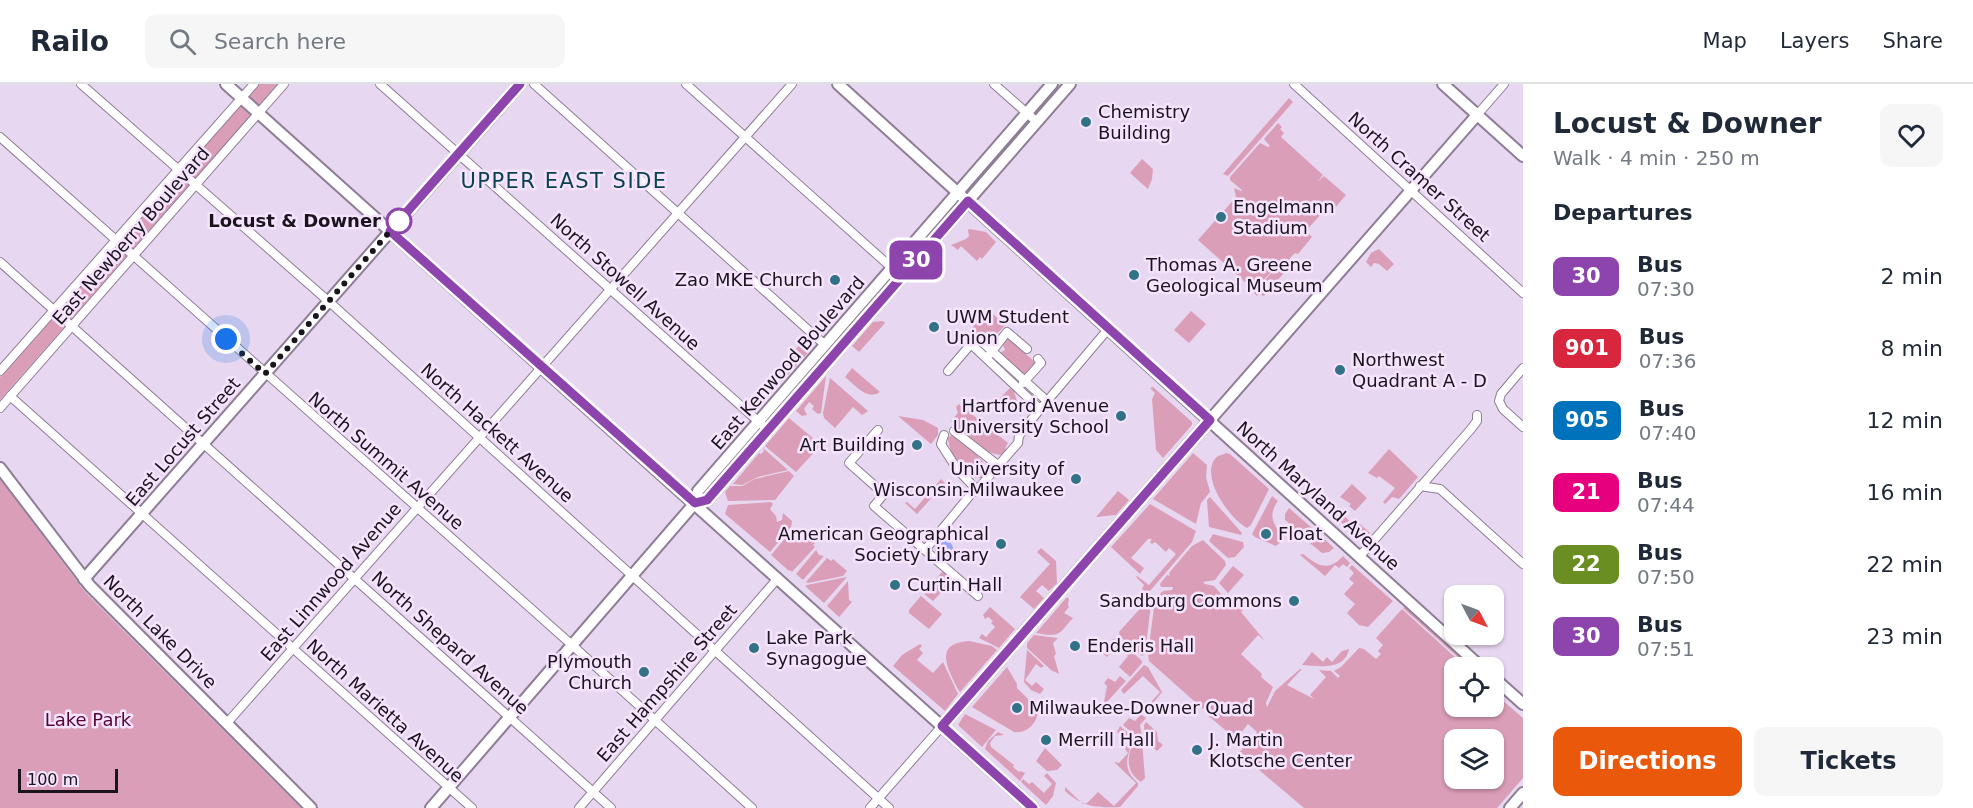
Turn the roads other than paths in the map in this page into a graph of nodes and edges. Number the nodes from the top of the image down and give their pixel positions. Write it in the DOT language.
graph roads {
  1 [pos="81,84"];
  2 [pos="226,84"];
  3 [pos="254,84"];
  4 [pos="285,84"];
  5 [pos="380,84"];
  6 [pos="520,84"];
  7 [pos="534,84"];
  8 [pos="686,84"];
  9 [pos="792,84"];
  10 [pos="838,84"];
  11 [pos="994,84"];
  12 [pos="1052,84"];
  13 [pos="1070,84"];
  14 [pos="1294,84"];
  15 [pos="1443,84"];
  16 [pos="1504,84"];
  17 [pos="242,98"];
  18 [pos="259,113"];
  19 [pos="1027,113"];
  20 [pos="1477,115"];
  21 [pos="1037,123"];
  22 [pos="0,137"];
  23 [pos="745,137"];
  24 [pos="459,154"];
  25 [pos="1523,156"];
  26 [pos="178,169"];
  27 [pos="196,185"];
  28 [pos="1411,191"];
  29 [pos="958,192"];
  30 [pos="968,201"];
  31 [pos="678,213"];
  32 [pos="390,231"];
  33 [pos="116,240"];
  34 [pos="133,256"];
  35 [pos="0,261"];
  36 [pos="892,269"];
  37 [pos="902,277"];
  38 [pos="610,289"];
  39 [pos="1523,292"];
  40 [pos="328,302"];
  41 [pos="54,309"];
  42 [pos="72,325"];
  43 [pos="1109,328"];
  44 [pos="825,345"];
  45 [pos="1027,350"];
  46 [pos="989,354"];
  47 [pos="1038,359"];
  48 [pos="542,366"];
  49 [pos="1523,368"];
  50 [pos="0,371"];
  51 [pos="948,371"];
  52 [pos="265,374"];
  53 [pos="1025,381"];
  54 [pos="1018,389"];
  55 [pos="10,396"];
  56 [pos="1047,401"];
  57 [pos="0,408"];
  58 [pos="1041,409"];
  59 [pos="1477,415"];
  60 [pos="1210,420"];
  61 [pos="758,421"];
  62 [pos="1523,427"];
  63 [pos="768,430"];
  64 [pos="878,430"];
  65 [pos="954,431"];
  66 [pos="944,435"];
  67 [pos="479,437"];
  68 [pos="204,443"];
  69 [pos="999,466"];
  70 [pos="0,468"];
  71 [pos="1420,486"];
  72 [pos="976,488"];
  73 [pos="695,503"];
  74 [pos="417,507"];
  75 [pos="142,513"];
  76 [pos="925,550"];
  77 [pos="1360,556"];
  78 [pos="1523,564"];
  79 [pos="632,576"];
  80 [pos="355,577"];
  81 [pos="778,578"];
  82 [pos="84,579"];
  83 [pos="978,596"];
  84 [pos="572,645"];
  85 [pos="293,648"];
  86 [pos="716,651"];
  87 [pos="1470,657"];
  88 [pos="1504,687"];
  89 [pos="1523,704"];
  90 [pos="510,717"];
  91 [pos="655,720"];
  92 [pos="227,723"];
  93 [pos="942,726"];
  94 [pos="449,788"];
  95 [pos="593,792"];
  96 [pos="1523,793"];
  97 [pos="879,799"];
  98 [pos="311,808"];
  99 [pos="431,808"];
  100 [pos="472,808"];
  101 [pos="579,808"];
  102 [pos="611,808"];
  103 [pos="752,808"];
  104 [pos="870,808"];
  105 [pos="889,808"];
  106 [pos="1033,808"];
  107 [pos="1510,808"];
  1 -- 26 [label="street, North Hackett Avenue"];
  2 -- 17 [label="street"];
  3 -- 17 [label="street, East Newberry Boulevard"];
  4 -- 18 [label="street, East Newberry Boulevard"];
  5 -- 24 [label="street, North Stowell Avenue"];
  6 -- 24 [label="street, East Locust Street"];
  7 -- 31 [label="street"];
  8 -- 23 [label="street"];
  9 -- 23 [label="street, East Linnwood Avenue"];
  10 -- 29 [label="street, North Maryland Avenue"];
  11 -- 19 [label="street"];
  12 -- 19 [label="street, East Kenwood Boulevard"];
  13 -- 21 [label="street, East Kenwood Boulevard"];
  14 -- 28 [label="street, North Cramer Street"];
  15 -- 20 [label="street"];
  16 -- 20 [label="street"];
  17 -- 18 [label="street"];
  17 -- 26 [label="street, East Newberry Boulevard"];
  18 -- 27 [label="street, East Newberry Boulevard"];
  18 -- 32 [label="street"];
  19 -- 21 [label="street"];
  19 -- 29 [label="street, East Kenwood Boulevard"];
  20 -- 25 [label="street"];
  20 -- 28 [label="street"];
  21 -- 30 [label="street, East Kenwood Boulevard"];
  22 -- 33 [label="street, North Summit Avenue"];
  23 -- 31 [label="street, East Linnwood Avenue"];
  23 -- 36 [label="street"];
  24 -- 32 [label="street, East Locust Street"];
  24 -- 38 [label="street, North Stowell Avenue"];
  26 -- 27 [label="street, North Hackett Avenue"];
  26 -- 33 [label="street, East Newberry Boulevard"];
  27 -- 34 [label="street, East Newberry Boulevard"];
  27 -- 40 [label="street, North Hackett Avenue"];
  28 -- 39 [label="street, North Cramer Street"];
  28 -- 60 [label="street"];
  29 -- 30 [label="street, North Maryland Avenue"];
  29 -- 36 [label="street, East Kenwood Boulevard"];
  30 -- 37 [label="street, East Kenwood Boulevard"];
  30 -- 43 [label="street, North Maryland Avenue"];
  31 -- 38 [label="street, East Linnwood Avenue"];
  31 -- 44 [label="street"];
  32 -- 40 [label="street, East Locust Street"];
  32 -- 48 [label="street"];
  33 -- 34 [label="street, North Summit Avenue"];
  33 -- 41 [label="street, East Newberry Boulevard"];
  34 -- 42 [label="street, East Newberry Boulevard"];
  34 -- 52 [label="street, North Summit Avenue"];
  35 -- 41 [label="street, North Shepard Avenue"];
  36 -- 37 [label="street"];
  36 -- 44 [label="street, East Kenwood Boulevard"];
  37 -- 63 [label="street, East Kenwood Boulevard"];
  38 -- 48 [label="street, East Linnwood Avenue"];
  38 -- 61 [label="street, North Stowell Avenue"];
  40 -- 52 [label="street, East Locust Street"];
  40 -- 67 [label="street, North Hackett Avenue"];
  41 -- 42 [label="street, North Shepard Avenue"];
  41 -- 50 [label="street, East Newberry Boulevard"];
  42 -- 55 [label="street, East Newberry Boulevard"];
  42 -- 68 [label="street, North Shepard Avenue"];
  43 -- 56 [label="street"];
  43 -- 60 [label="street, North Maryland Avenue"];
  44 -- 61 [label="street, East Kenwood Boulevard"];
  45 -- 46 [label="street"];
  46 -- 51 [label="street"];
  46 -- 53 [label="street"];
  46 -- 54 [label="street"];
  47 -- 53 [label="street"];
  48 -- 67 [label="street, East Linnwood Avenue"];
  48 -- 73 [label="street"];
  49 -- 62 [label="street"];
  52 -- 68 [label="street, East Locust Street"];
  52 -- 74 [label="street, North Summit Avenue"];
  53 -- 54 [label="street"];
  53 -- 56 [label="street"];
  54 -- 58 [label="street"];
  55 -- 57 [label="street, East Newberry Boulevard"];
  55 -- 75 [label="street, North Marietta Avenue"];
  56 -- 58 [label="street"];
  58 -- 69 [label="street"];
  59 -- 71 [label="street"];
  60 -- 77 [label="street, North Maryland Avenue"];
  60 -- 93 [label="street"];
  61 -- 63 [label="street, North Stowell Avenue"];
  61 -- 73 [label="street, East Kenwood Boulevard"];
  63 -- 73 [label="street, East Kenwood Boulevard"];
  64 -- 76 [label="street"];
  65 -- 69 [label="street"];
  66 -- 72 [label="street"];
  67 -- 74 [label="street, East Linnwood Avenue"];
  67 -- 79 [label="street, North Hackett Avenue"];
  68 -- 75 [label="street, East Locust Street"];
  68 -- 80 [label="street, North Shepard Avenue"];
  69 -- 72 [label="street"];
  70 -- 82 [label="street, North Lake Drive"];
  71 -- 77 [label="street"];
  71 -- 78 [label="street"];
  72 -- 76 [label="street"];
  73 -- 79 [label="street, East Kenwood Boulevard"];
  73 -- 81 [label="street"];
  74 -- 80 [label="street, East Linnwood Avenue"];
  74 -- 84 [label="street, North Summit Avenue"];
  75 -- 82 [label="street, East Locust Street"];
  75 -- 85 [label="street, North Marietta Avenue"];
  76 -- 83 [label="street"];
  77 -- 87 [label="street, North Maryland Avenue"];
  79 -- 84 [label="street, East Kenwood Boulevard"];
  79 -- 86 [label="street, North Hackett Avenue"];
  80 -- 85 [label="street, East Linnwood Avenue"];
  80 -- 90 [label="street, North Shepard Avenue"];
  81 -- 86 [label="street, East Hampshire Street"];
  81 -- 93 [label="street"];
  82 -- 92 [label="street, North Lake Drive"];
  84 -- 90 [label="street, East Kenwood Boulevard"];
  84 -- 91 [label="street, North Summit Avenue"];
  85 -- 92 [label="street, East Linnwood Avenue"];
  85 -- 94 [label="street, North Marietta Avenue"];
  86 -- 91 [label="street, East Hampshire Street"];
  86 -- 97 [label="street, North Hackett Avenue"];
  88 -- 89 [label="street"];
  90 -- 94 [label="street, East Kenwood Boulevard"];
  90 -- 95 [label="street, North Shepard Avenue"];
  91 -- 95 [label="street, East Hampshire Street"];
  91 -- 103 [label="street, North Summit Avenue"];
  92 -- 98 [label="street, North Lake Drive"];
  93 -- 97 [label="street"];
  93 -- 106 [label="street"];
  94 -- 99 [label="street, East Kenwood Boulevard"];
  94 -- 100 [label="street, North Marietta Avenue"];
  95 -- 101 [label="street, East Hampshire Street"];
  95 -- 102 [label="street, North Shepard Avenue"];
  96 -- 107 [label="street"];
  97 -- 104 [label="street"];
  97 -- 105 [label="street, North Hackett Avenue"];
}
